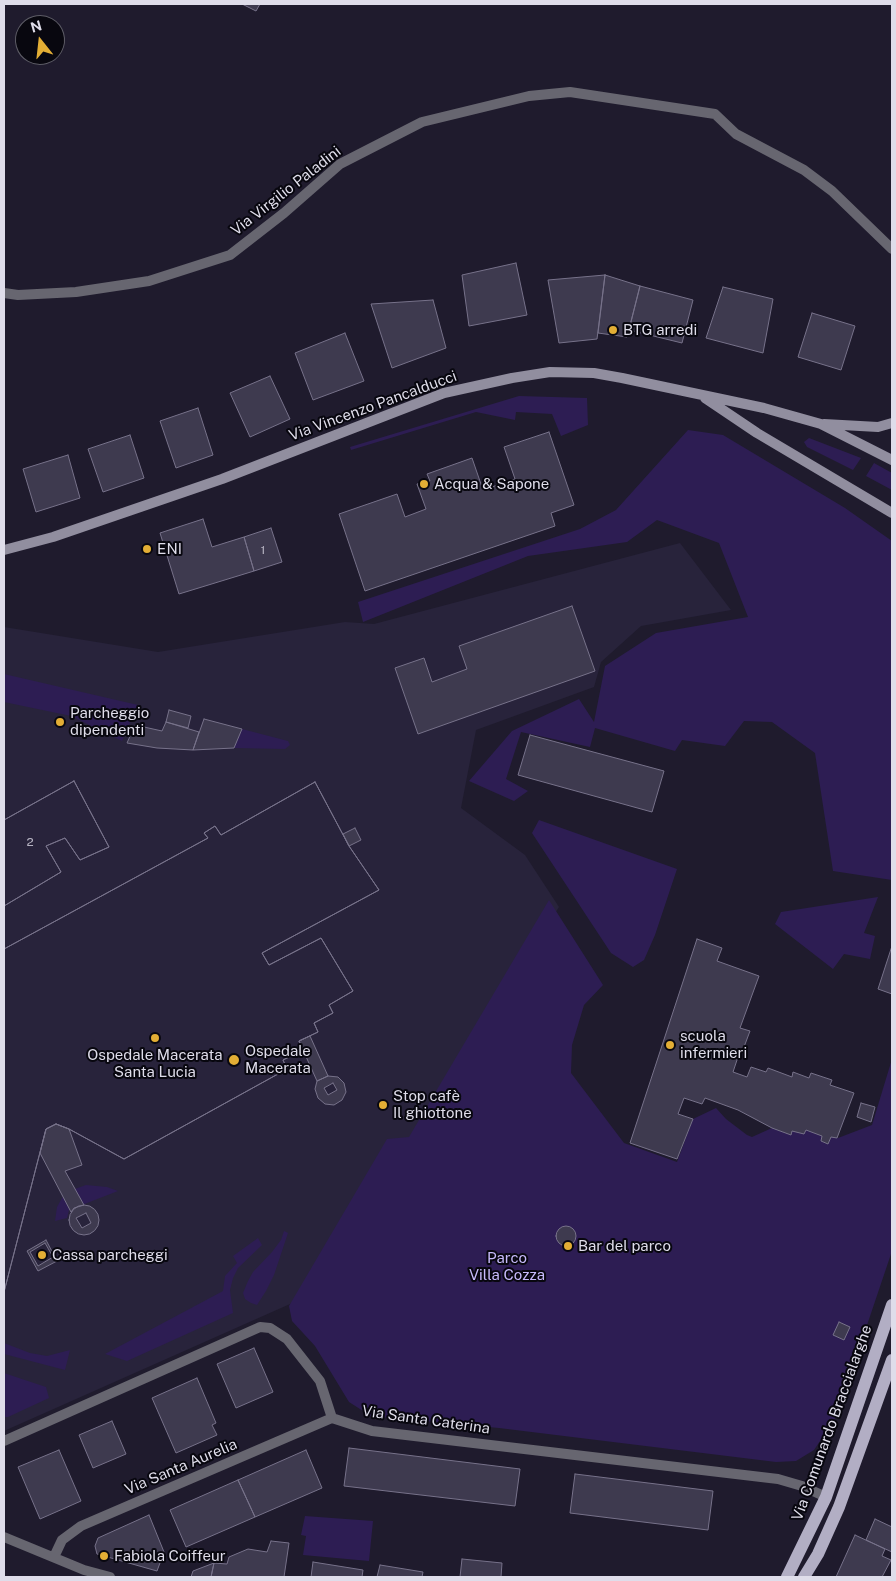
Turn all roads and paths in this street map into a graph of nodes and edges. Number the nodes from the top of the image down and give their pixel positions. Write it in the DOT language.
graph roads {
  1 [pos="892,249"];
  2 [pos="4,293"];
  3 [pos="700,395"];
  4 [pos="892,423"];
  5 [pos="821,424"];
  6 [pos="892,460"];
  7 [pos="892,513"];
  8 [pos="4,550"];
  9 [pos="892,1305"];
  10 [pos="892,1360"];
  11 [pos="332,1418"];
  12 [pos="4,1441"];
  13 [pos="826,1497"];
  14 [pos="4,1537"];
  15 [pos="818,1554"];
  16 [pos="54,1557"];
  17 [pos="110,1577"];
  18 [pos="787,1577"];
  19 [pos="804,1577"];
  1 -- 2 [label="street, Via Virgilio Paladini"];
  3 -- 5 [label="main road, Via Vincenzo Pancalducci"];
  3 -- 7 [label="main road"];
  3 -- 8 [label="main road, Via Vincenzo Pancalducci"];
  4 -- 5 [label="main road, Via Vincenzo Pancalducci"];
  5 -- 6 [label="main road, Via Vincenzo Pancalducci"];
  9 -- 13 [label="main road, Via Comunardo Braccialarghe"];
  10 -- 15 [label="main road"];
  11 -- 12 [label="street"];
  11 -- 13 [label="street, Via Santa Caterina"];
  11 -- 16 [label="street, Via Santa Aurelia"];
  13 -- 15 [label="main road"];
  13 -- 18 [label="main road, Via Comunardo Braccialarghe"];
  14 -- 16 [label="street"];
  15 -- 19 [label="main road"];
  16 -- 17 [label="street"];
}
